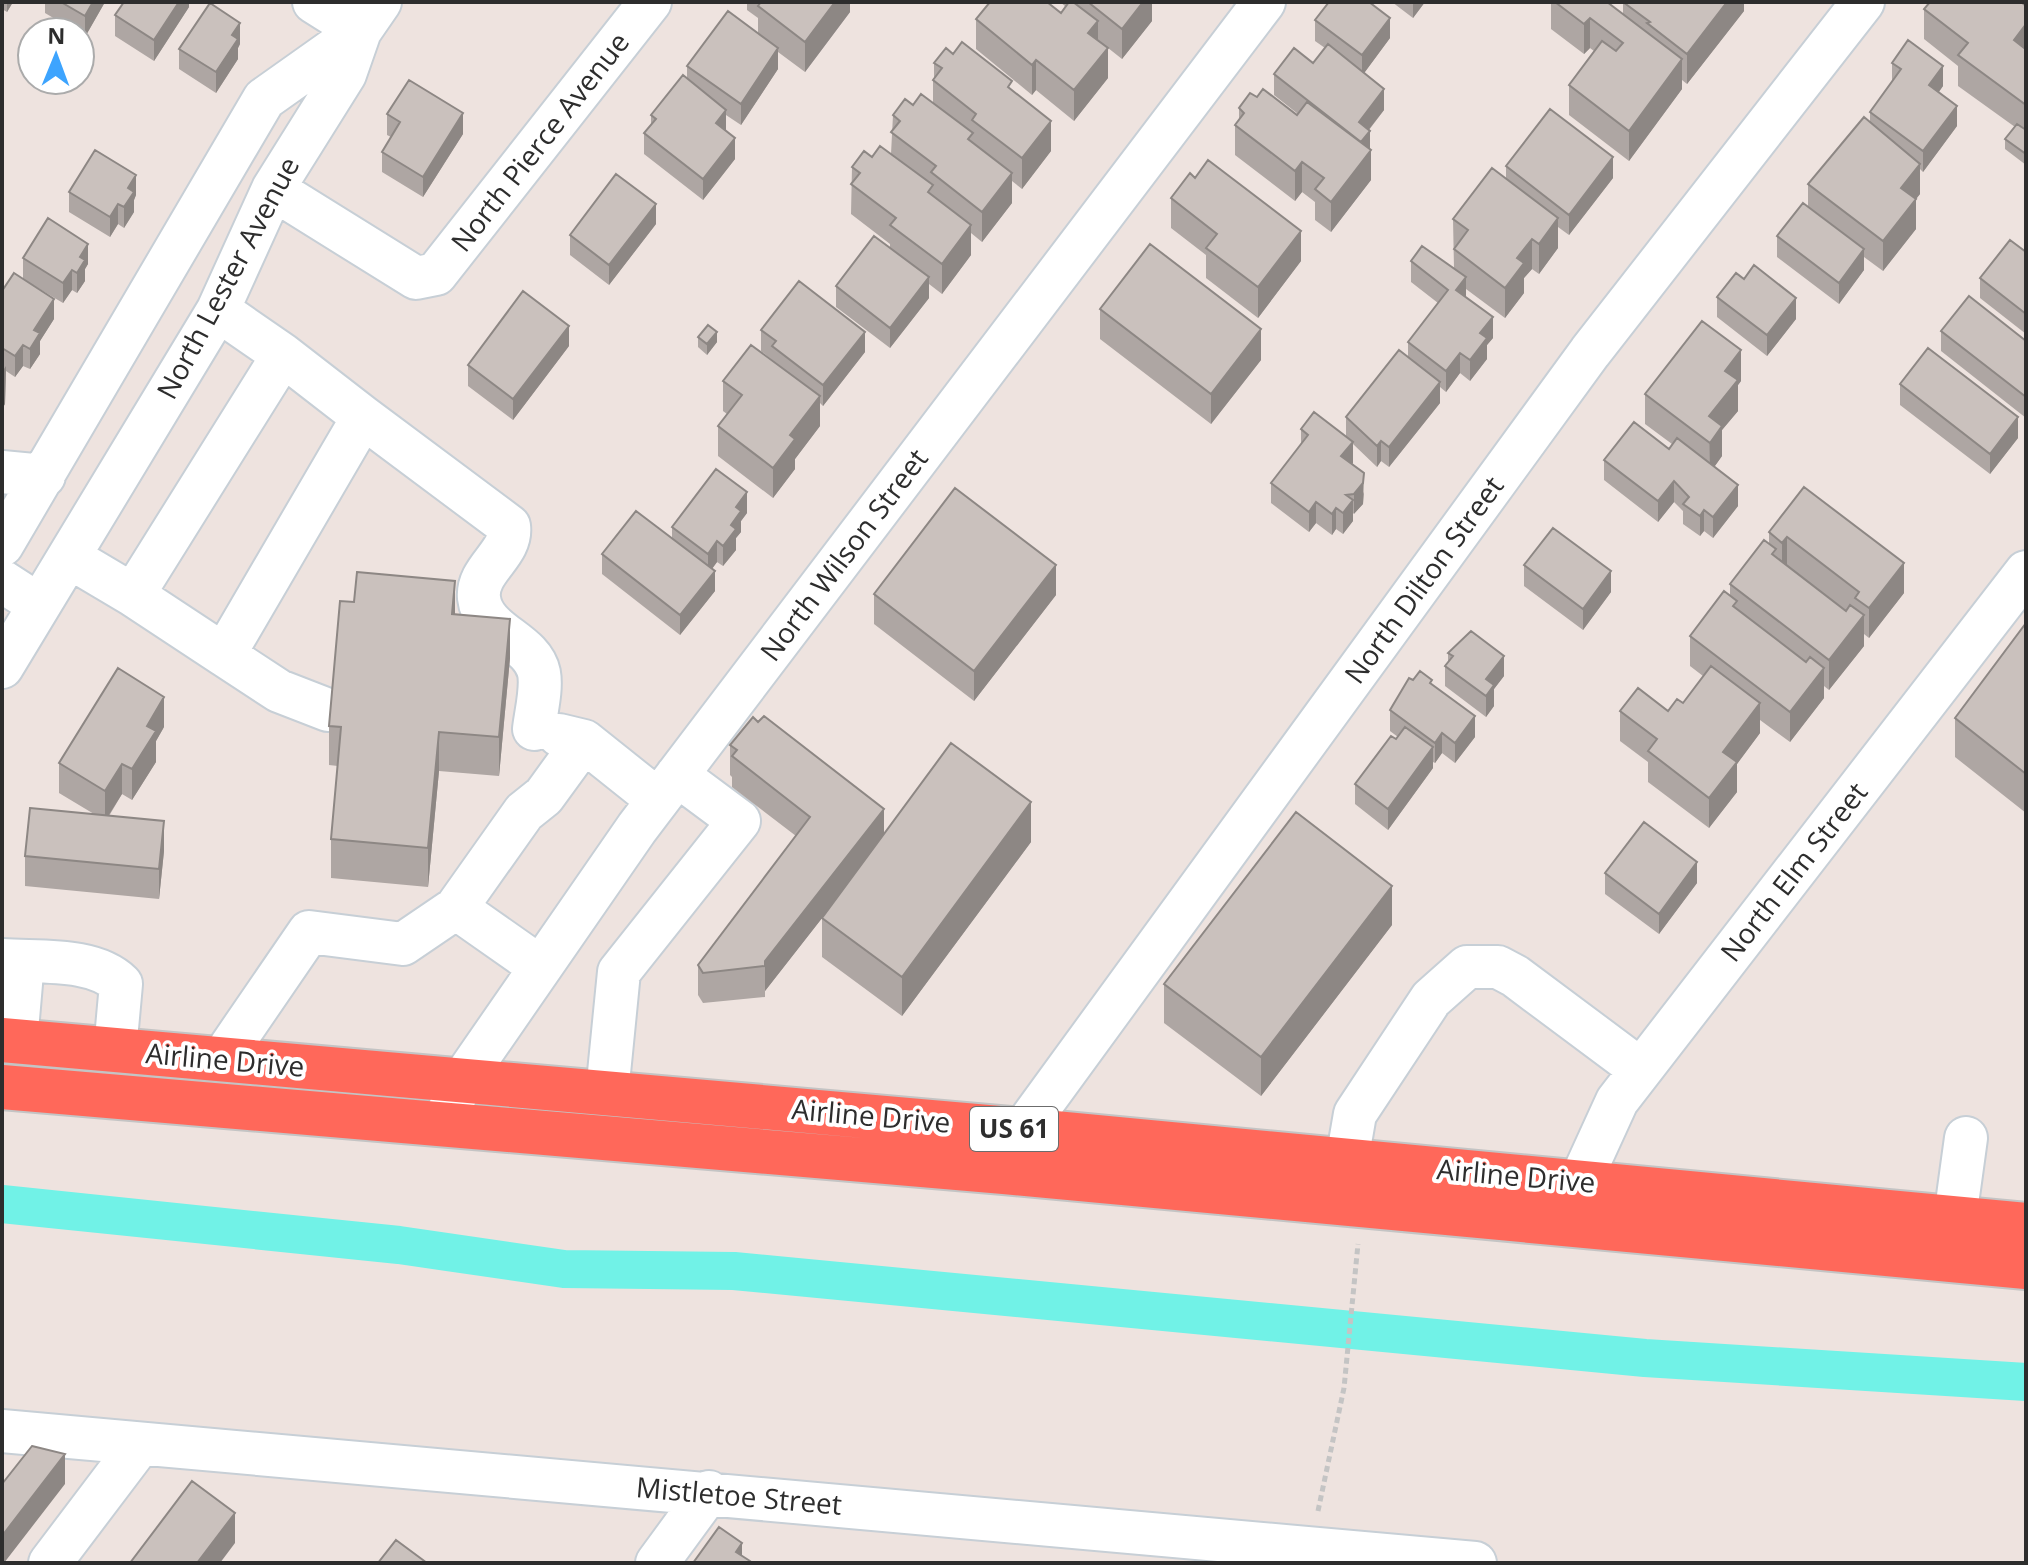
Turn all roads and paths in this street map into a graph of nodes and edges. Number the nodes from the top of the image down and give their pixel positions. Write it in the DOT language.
graph roads {
  1 [pos="314,2"];
  2 [pos="650,2"];
  3 [pos="1264,2"];
  4 [pos="1863,2"];
  5 [pos="370,16"];
  6 [pos="273,189"];
  7 [pos="218,310"];
  8 [pos="283,355"];
  9 [pos="363,417"];
  10 [pos="2,472"];
  11 [pos="44,476"];
  12 [pos="2,545"];
  13 [pos="69,557"];
  14 [pos="2026,572"];
  15 [pos="2,581"];
  16 [pos="133,595"];
  17 [pos="39,605"];
  18 [pos="224,655"];
  19 [pos="2,667"];
  20 [pos="328,710"];
  21 [pos="584,741"];
  22 [pos="667,788"];
  23 [pos="456,908"];
  24 [pos="13,960"];
  25 [pos="540,967"];
  26 [pos="9,1040"];
  27 [pos="115,1050"];
  28 [pos="222,1059"];
  29 [pos="1641,1070"];
  30 [pos="462,1081"];
  31 [pos="2,1087"];
  32 [pos="607,1093"];
  33 [pos="444,1122"];
  34 [pos="1023,1130"];
  35 [pos="1966,1138"];
  36 [pos="1347,1160"];
  37 [pos="1004,1172"];
  38 [pos="1580,1182"];
  39 [pos="1955,1218"];
  40 [pos="2026,1225"];
  41 [pos="1357,1257"];
  42 [pos="2026,1267"];
  43 [pos="2,1431"];
  44 [pos="140,1444"];
  45 [pos="709,1492"];
  46 [pos="1279,1552"];
  47 [pos="50,1563"];
  48 [pos="657,1563"];
  49 [pos="1475,1563"];
  1 -- 5 [label="street"];
  2 -- 6 [label="street, North Pierce Avenue"];
  3 -- 22 [label="street, North Wilson Street"];
  4 -- 34 [label="street, North Dilton Street"];
  5 -- 6 [label="street, North Lester Avenue"];
  5 -- 11 [label="street, North Lester Avenue"];
  6 -- 7 [label="street, North Lester Avenue"];
  7 -- 8 [label="street"];
  7 -- 13 [label="street, North Lester Avenue"];
  8 -- 9 [label="street"];
  8 -- 16 [label="street"];
  9 -- 18 [label="street"];
  9 -- 21 [label="street"];
  10 -- 11 [label="street"];
  11 -- 12 [label="street, North Lester Avenue"];
  13 -- 16 [label="street"];
  13 -- 17 [label="street, North Lester Avenue"];
  14 -- 29 [label="street, North Elm Street"];
  15 -- 17 [label="street"];
  16 -- 18 [label="street"];
  17 -- 19 [label="street, North Lester Avenue"];
  18 -- 20 [label="street"];
  21 -- 22 [label="street"];
  21 -- 23 [label="street"];
  22 -- 25 [label="street, North Wilson Street"];
  22 -- 32 [label="street"];
  23 -- 25 [label="street"];
  23 -- 28 [label="street"];
  24 -- 26 [label="street"];
  24 -- 27 [label="street"];
  25 -- 30 [label="street, North Wilson Street"];
  26 -- 27 [label="highway, Airline Drive / US 61"];
  27 -- 28 [label="highway, Airline Drive / US 61"];
  28 -- 30 [label="highway, Airline Drive / US 61"];
  29 -- 36 [label="street"];
  29 -- 38 [label="street, North Elm Street"];
  30 -- 32 [label="highway, Airline Drive / US 61"];
  30 -- 33 [label="street, North Wilson Street"];
  31 -- 33 [label="highway, Airline Drive / US 61"];
  32 -- 34 [label="highway, Airline Drive / US 61"];
  33 -- 37 [label="highway, Airline Drive / US 61"];
  34 -- 36 [label="highway, Airline Drive / US 61"];
  34 -- 37 [label="street, North Dilton Street"];
  35 -- 39 [label="street"];
  36 -- 38 [label="highway, Airline Drive / US 61"];
  37 -- 42 [label="highway, Airline Drive / US 61"];
  38 -- 39 [label="highway, Airline Drive / US 61"];
  39 -- 40 [label="highway, Airline Drive / US 61"];
  41 -- 46 [label="path"];
  43 -- 44 [label="street, Mistletoe Street"];
  44 -- 45 [label="street, Mistletoe Street"];
  44 -- 47 [label="street"];
  45 -- 46 [label="street, Mistletoe Street"];
  45 -- 48 [label="street"];
  46 -- 49 [label="street, Mistletoe Street"];
}
